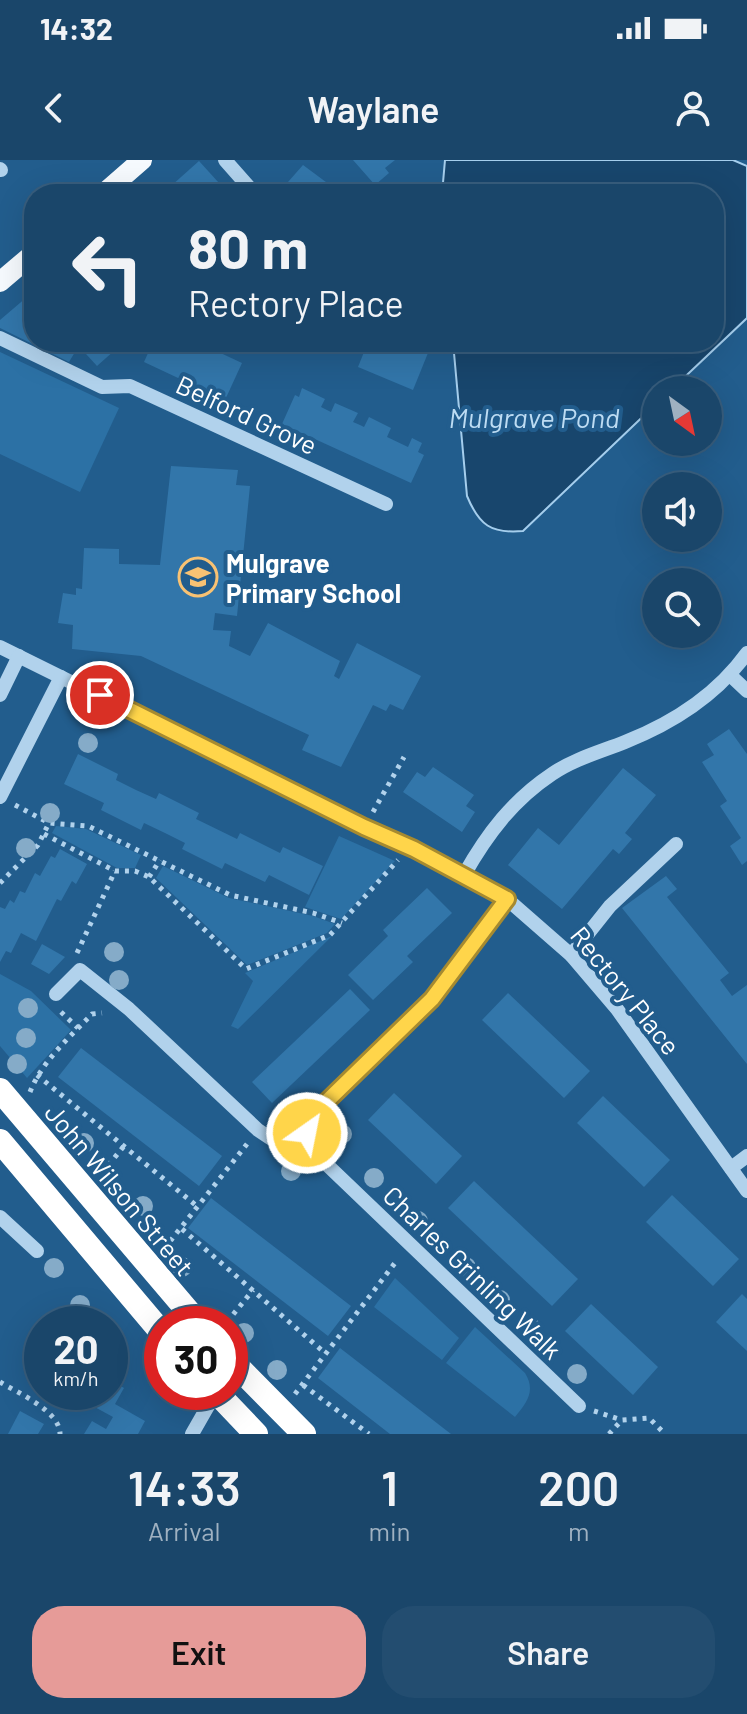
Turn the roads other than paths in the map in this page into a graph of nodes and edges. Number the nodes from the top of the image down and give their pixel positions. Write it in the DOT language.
graph roads {
  1 [pos="142,160"];
  2 [pos="225,160"];
  3 [pos="114,184"];
  4 [pos="246,184"];
  5 [pos="24,262"];
  6 [pos="0,282"];
  7 [pos="0,338"];
  8 [pos="24,350"];
  9 [pos="29,352"];
  10 [pos="386,504"];
  11 [pos="0,647"];
  12 [pos="747,653"];
  13 [pos="19,656"];
  14 [pos="730,675"];
  15 [pos="61,677"];
  16 [pos="747,691"];
  17 [pos="0,695"];
  18 [pos="0,797"];
  19 [pos="676,844"];
  20 [pos="464,875"];
  21 [pos="507,899"];
  22 [pos="571,955"];
  23 [pos="56,994"];
  24 [pos="0,1090"];
  25 [pos="305,1137"];
  26 [pos="0,1141"];
  27 [pos="747,1156"];
  28 [pos="731,1168"];
  29 [pos="747,1191"];
  30 [pos="0,1217"];
  31 [pos="37,1251"];
  32 [pos="184,1306"];
  33 [pos="144,1312"];
  34 [pos="248,1377"];
  35 [pos="579,1406"];
  36 [pos="206,1410"];
  37 [pos="233,1410"];
  38 [pos="192,1434"];
  39 [pos="256,1434"];
  40 [pos="304,1434"];
  1 -- 3 [label="main road"];
  2 -- 4 [label="street"];
  5 -- 6 [label="main road"];
  7 -- 8 [label="street, Belford Grove"];
  9 -- 10 [label="street, Belford Grove"];
  11 -- 13 [label="street, Rectory Place"];
  12 -- 14 [label="street"];
  13 -- 15 [label="street, Rectory Place"];
  13 -- 17 [label="street"];
  14 -- 16 [label="street"];
  14 -- 20 [label="street"];
  15 -- 18 [label="street"];
  15 -- 20 [label="street, Rectory Place"];
  19 -- 22 [label="street"];
  20 -- 21 [label="street, Rectory Place"];
  21 -- 22 [label="street, Rectory Place"];
  21 -- 25 [label="street"];
  22 -- 28 [label="street, Rectory Place"];
  23 -- 25 [label="street"];
  24 -- 32 [label="highway, John Wilson Street"];
  25 -- 35 [label="street, Charles Grinling Walk"];
  26 -- 33 [label="highway"];
  27 -- 28 [label="street"];
  28 -- 29 [label="street, Rectory Place"];
  30 -- 31 [label="street"];
  34 -- 40 [label="highway"];
  36 -- 38 [label="street"];
  37 -- 39 [label="highway"];
}
